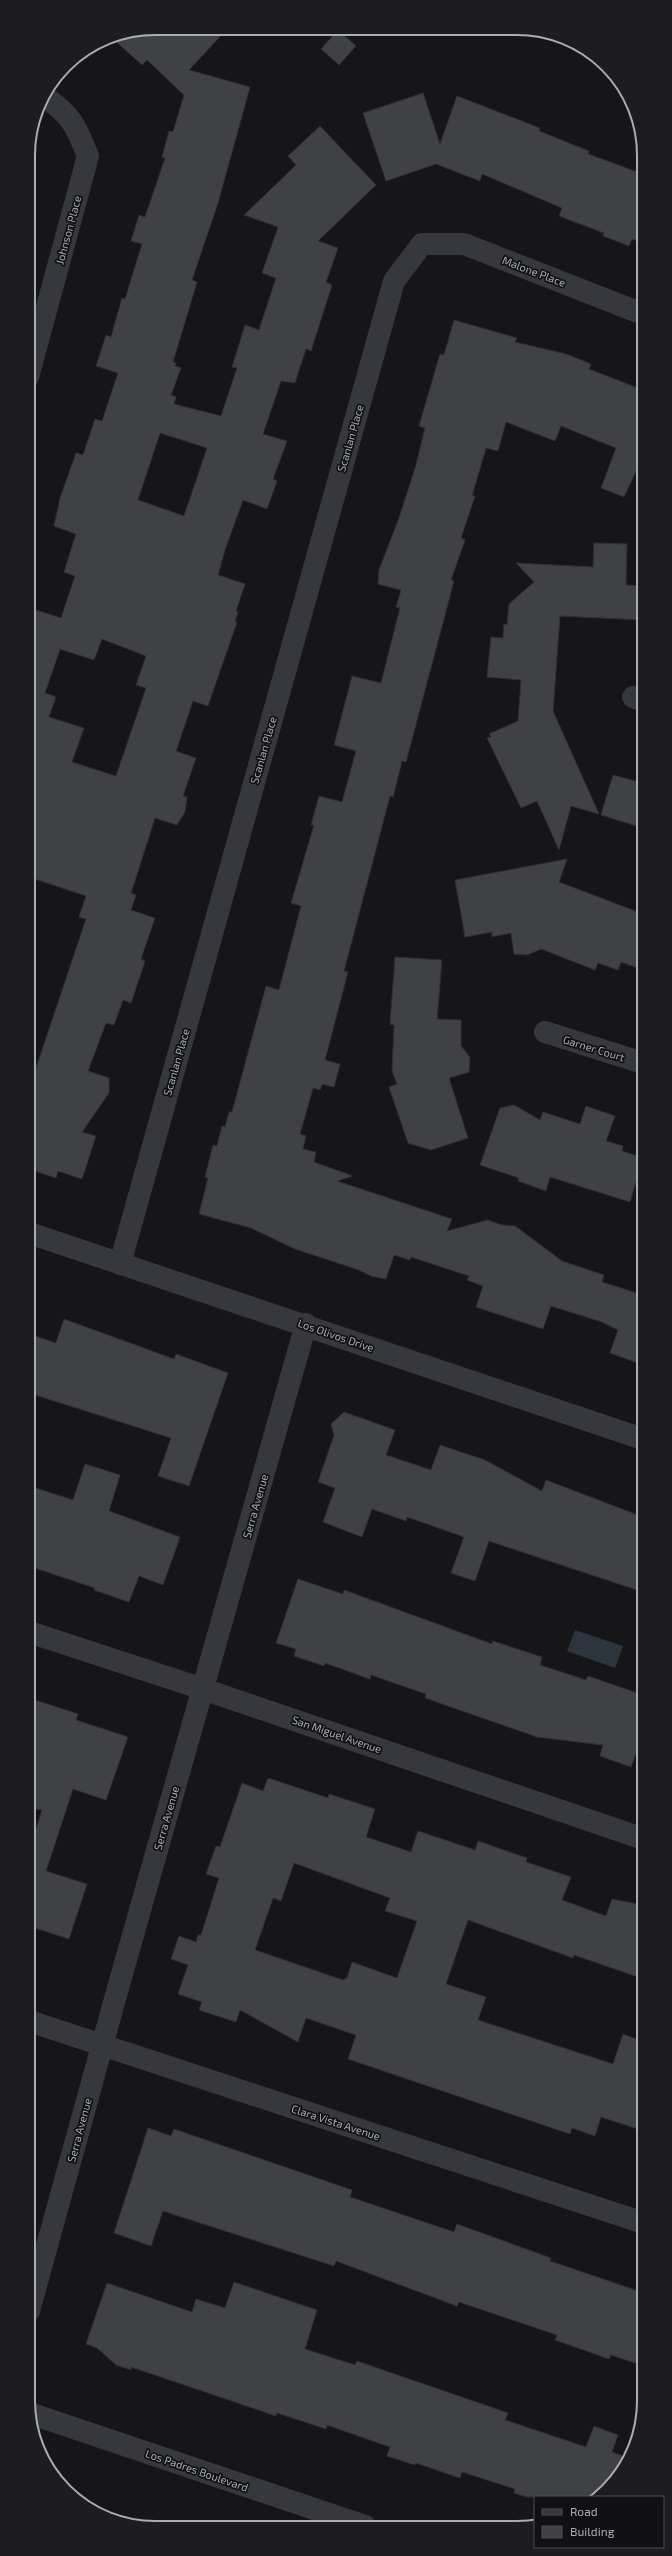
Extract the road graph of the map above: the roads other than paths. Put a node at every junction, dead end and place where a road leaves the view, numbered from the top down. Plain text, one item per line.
1 (49, 99) edge
2 (422, 244) joint
3 (637, 312) edge
4 (35, 351) edge
5 (545, 1032) dead end
6 (637, 1061) edge
7 (35, 1235) edge
8 (120, 1264) junction
9 (306, 1324) junction
10 (637, 1437) edge
11 (35, 1634) edge
12 (203, 1689) junction
13 (637, 1837) edge
14 (35, 2023) edge
15 (102, 2045) junction
16 (637, 2221) edge
17 (35, 2289) edge
18 (36, 2415) edge
19 (350, 2521) edge

1 - 4 street, Johnson Place
2 - 3 street, Malone Place
2 - 8 street, Scanlan Place
5 - 6 street, Garner Court
7 - 8 street, Los Olivos Drive
8 - 9 street, Los Olivos Drive
9 - 10 street, Los Olivos Drive
9 - 12 street, Serra Avenue
11 - 12 street, San Miguel Avenue
12 - 13 street, San Miguel Avenue
12 - 15 street, Serra Avenue
14 - 15 street, Clara Vista Avenue
15 - 16 street, Clara Vista Avenue
15 - 17 street, Serra Avenue
18 - 19 street, Los Padres Boulevard

